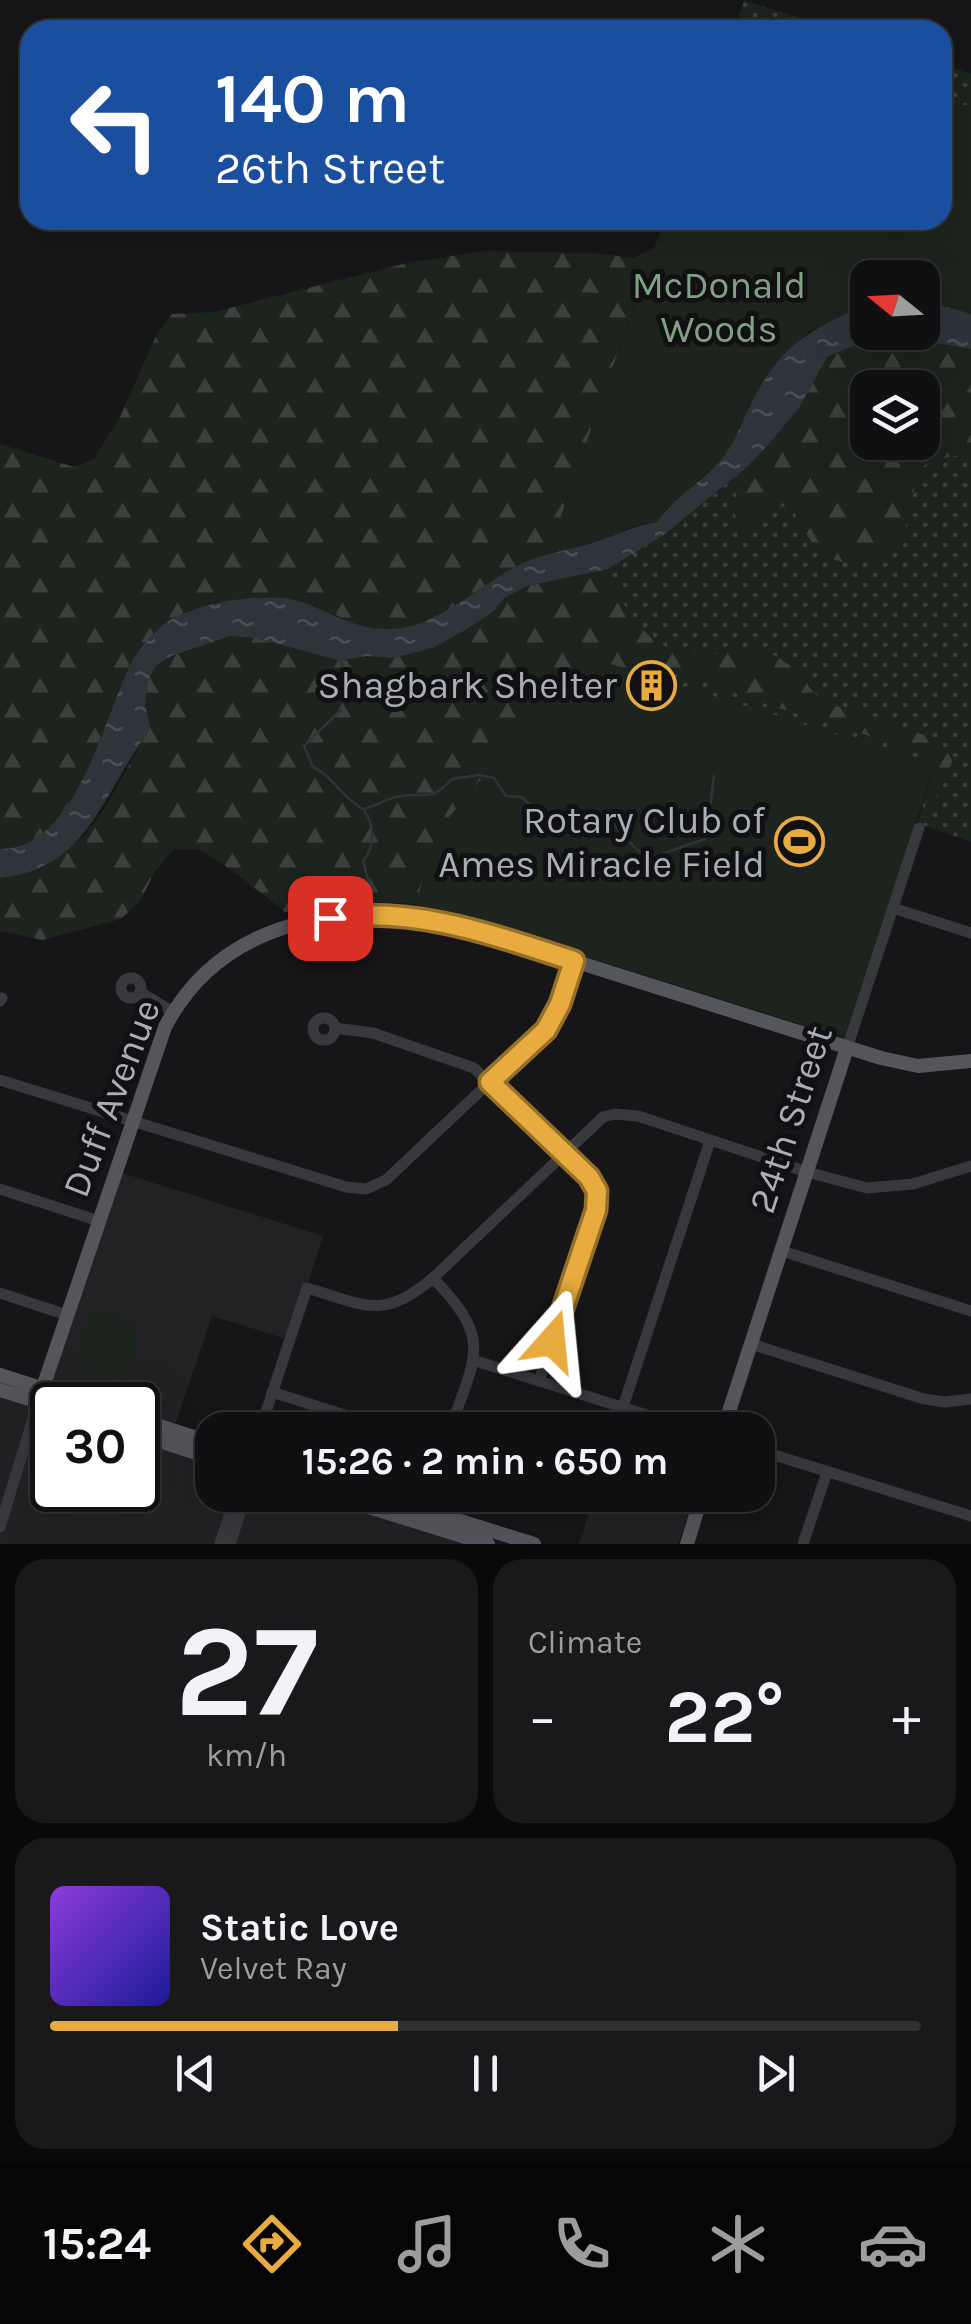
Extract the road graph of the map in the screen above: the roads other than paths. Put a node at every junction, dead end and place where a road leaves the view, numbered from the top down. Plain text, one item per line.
1 (919, 828) dead end
2 (893, 908) junction
3 (971, 933) edge
4 (574, 961) junction
5 (140, 992) dead end
6 (173, 1012) junction
7 (336, 1028) dead end
8 (847, 1048) junction
9 (971, 1061) edge
10 (0, 1080) edge
11 (490, 1082) junction
12 (133, 1122) junction
13 (710, 1140) junction
14 (564, 1153) junction
15 (971, 1166) edge
16 (807, 1172) junction
17 (0, 1189) edge
18 (99, 1221) junction
19 (782, 1251) junction
20 (433, 1278) junction
21 (0, 1294) edge
22 (971, 1312) edge
23 (67, 1315) junction
24 (752, 1344) junction
25 (473, 1360) junction
26 (0, 1375) edge
27 (539, 1381) junction
28 (49, 1382) edge
29 (0, 1390) edge
30 (30, 1391) edge
31 (272, 1392) junction
32 (30, 1396) edge
33 (971, 1399) edge
34 (622, 1407) junction
35 (266, 1412) edge
36 (335, 1412) edge
37 (456, 1412) edge
38 (638, 1412) edge
39 (730, 1412) edge
40 (160, 1426) edge
41 (195, 1437) edge
42 (30, 1440) edge
43 (160, 1441) edge
44 (195, 1452) edge
45 (775, 1456) edge
46 (826, 1472) junction
47 (230, 1512) edge
48 (240, 1512) edge
49 (385, 1512) edge
50 (431, 1512) edge
51 (697, 1512) edge
52 (971, 1516) edge
53 (0, 1527) edge
54 (220, 1544) edge
55 (230, 1544) edge
56 (488, 1544) edge
57 (534, 1544) edge
58 (687, 1544) edge
59 (803, 1544) edge

1 - 2 street, 24th Street
2 - 3 street
2 - 8 street, 24th Street
4 - 6 main road, Duff Avenue
4 - 8 main road, Duff Avenue
4 - 11 street
5 - 6 street
6 - 12 main road, Duff Avenue
7 - 11 street
8 - 9 main road, Duff Avenue
8 - 16 main road, 24th Street
10 - 12 street
11 - 12 street
11 - 14 street
12 - 18 main road, Duff Avenue
13 - 14 street
13 - 16 street
13 - 34 street
14 - 20 street
14 - 27 street
15 - 16 street
16 - 19 main road, 24th Street
17 - 18 street
18 - 23 main road, Duff Avenue
19 - 22 street
19 - 24 main road, 24th Street
20 - 25 street
20 - 31 street
21 - 23 street
23 - 28 main road, Duff Avenue
24 - 33 street
24 - 39 main road, 24th Street
25 - 27 street
25 - 37 street
26 - 30 main road
27 - 34 street
29 - 32 main road
31 - 35 street
31 - 36 street
34 - 38 street
40 - 41 main road
42 - 53 street
43 - 44 main road
45 - 46 street
46 - 52 street
46 - 59 street
47 - 54 street
48 - 55 street
49 - 56 main road
50 - 57 main road
51 - 58 main road

